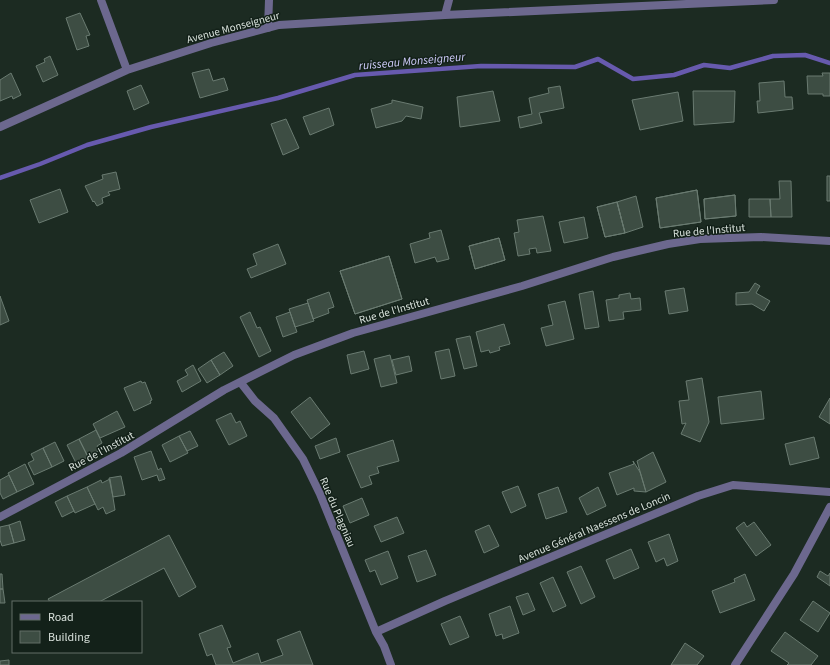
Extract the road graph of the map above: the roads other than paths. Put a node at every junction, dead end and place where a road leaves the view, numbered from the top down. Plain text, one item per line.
1 (101, 0) edge
2 (269, 0) edge
3 (449, 0) edge
4 (774, 0) edge
5 (445, 15) junction
6 (268, 28) junction
7 (127, 70) junction
8 (0, 127) edge
9 (830, 241) edge
10 (240, 383) junction
11 (830, 492) edge
12 (830, 507) edge
13 (0, 517) edge
14 (376, 632) junction
15 (391, 665) edge
16 (735, 665) edge

1 - 7 street
2 - 6 street
3 - 5 street
4 - 5 street, Avenue Monseigneur
5 - 6 street, Avenue Monseigneur
6 - 7 street, Avenue Monseigneur
7 - 8 street, Avenue Monseigneur
9 - 10 street, Rue de l'Institut
10 - 13 street, Rue de l'Institut
10 - 14 street, Rue du Plagniau
11 - 14 street, Avenue Général Naessens de Loncin
12 - 16 street
14 - 15 street, Rue du Plagniau

